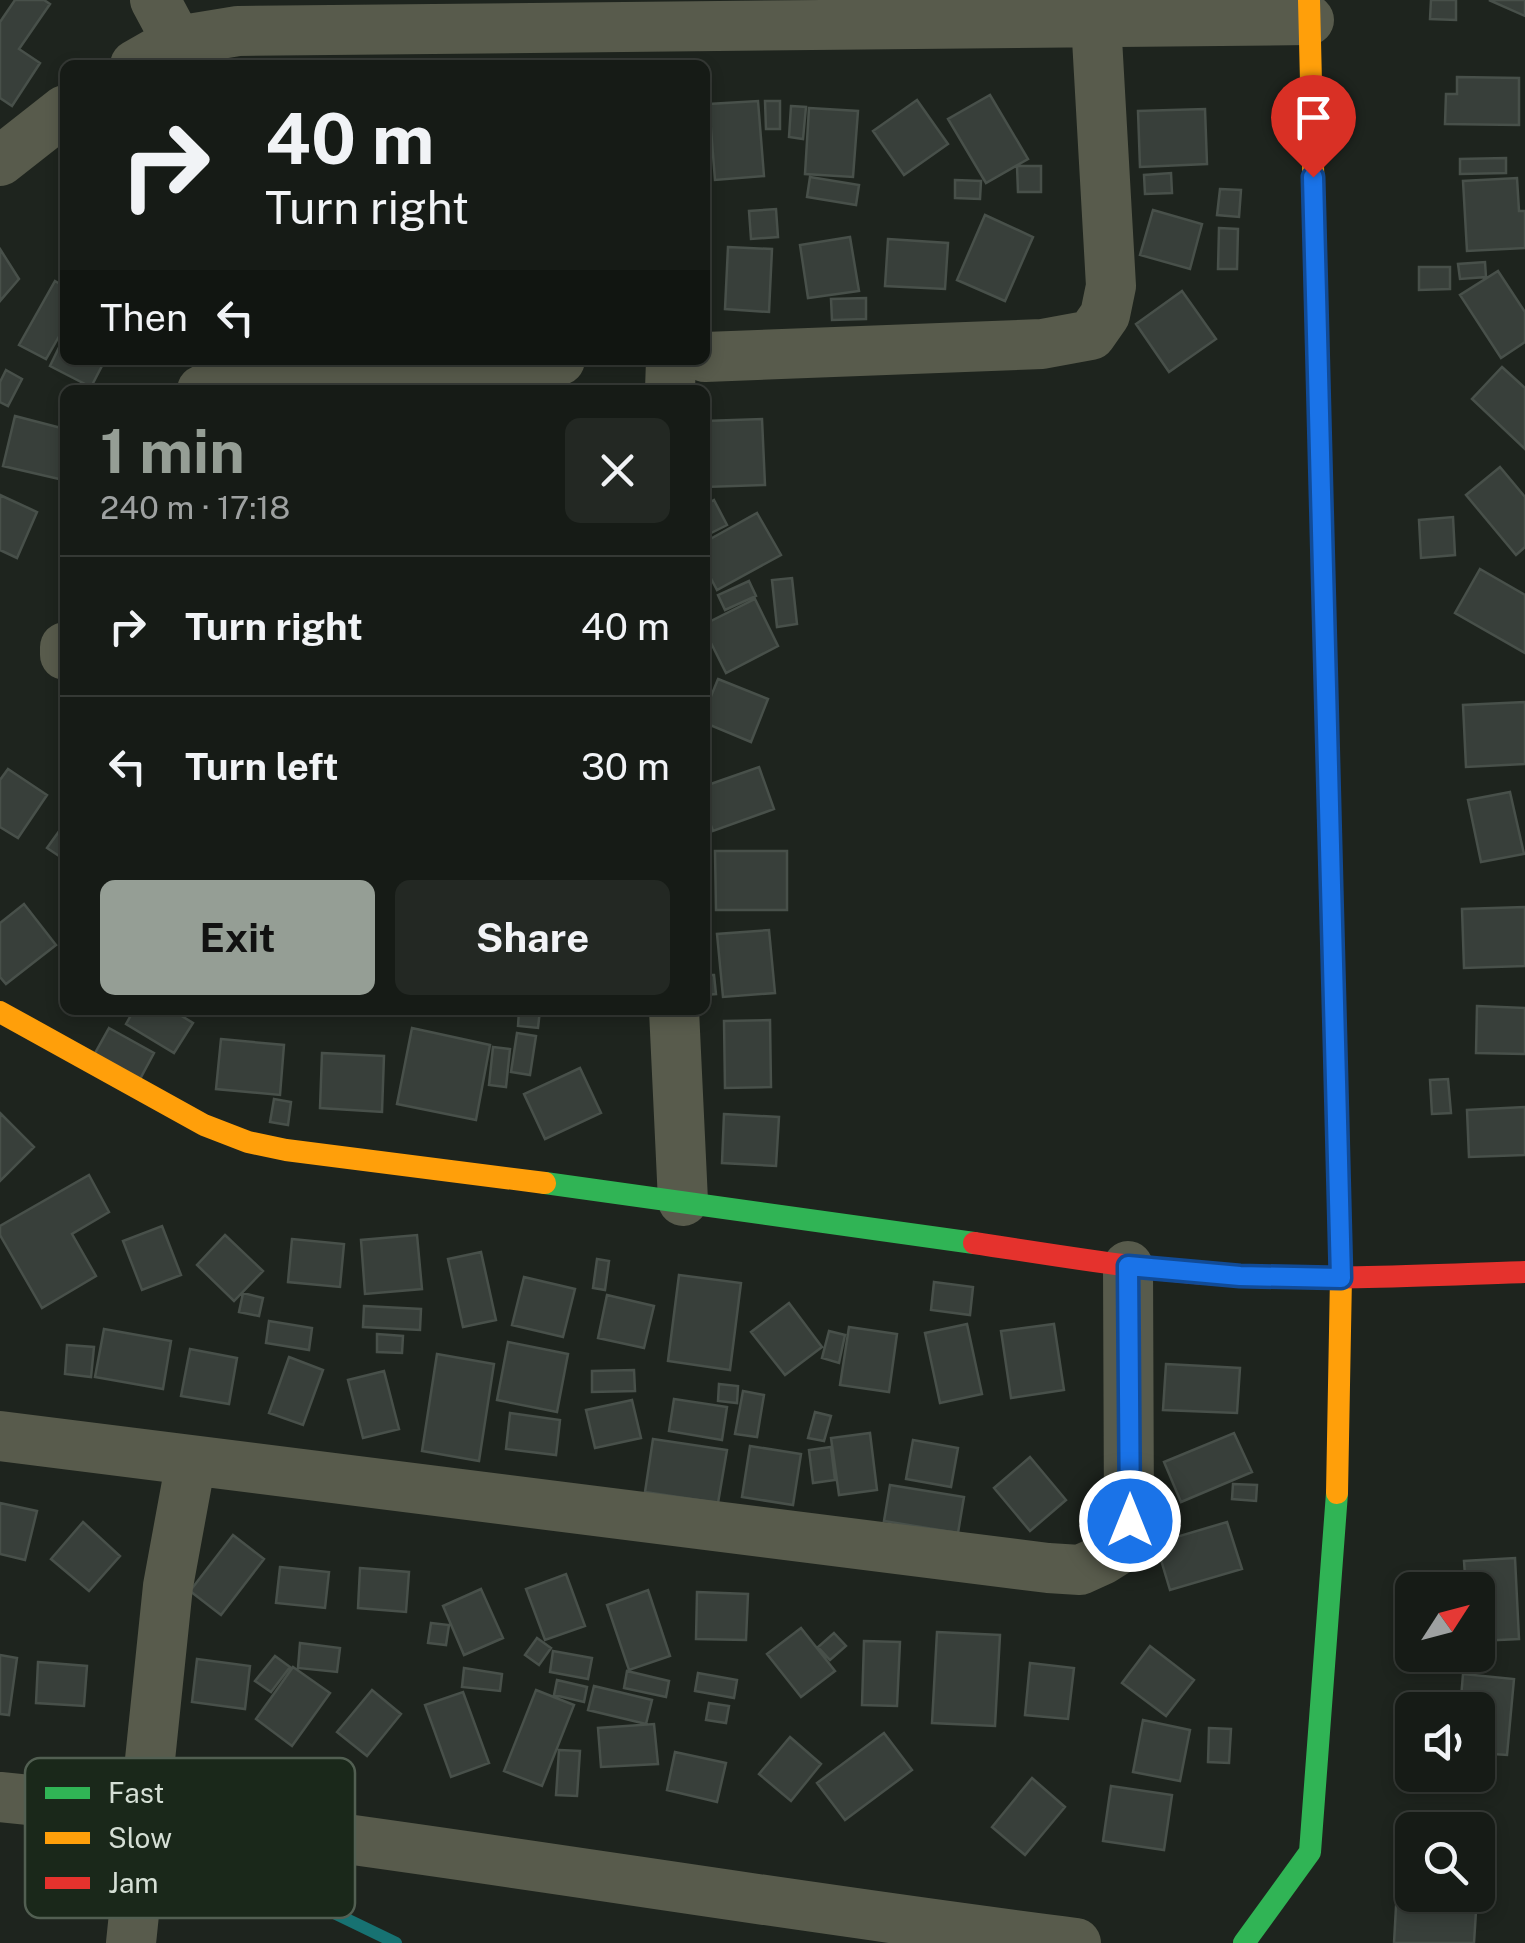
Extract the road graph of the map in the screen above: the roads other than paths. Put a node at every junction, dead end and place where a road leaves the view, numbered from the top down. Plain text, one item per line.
1 (1309, 10) edge
2 (1096, 21) junction
3 (155, 36) edge
4 (60, 114) edge
5 (0, 161) edge
6 (710, 357) edge
7 (276, 365) edge
8 (214, 385) edge
9 (0, 1012) edge
10 (674, 1015) edge
11 (682, 1201) junction
12 (1128, 1266) junction
13 (1525, 1272) edge
14 (1341, 1278) junction
15 (0, 1436) edge
16 (191, 1461) junction
17 (150, 1758) edge
18 (0, 1797) edge
19 (25, 1799) edge
20 (355, 1841) edge
21 (134, 1918) edge
22 (131, 1943) edge
23 (1076, 1943) edge
24 (1244, 1943) edge

1 - 2 street
1 - 14 street
2 - 3 street
2 - 6 street
4 - 5 street
7 - 8 street
9 - 11 street
10 - 11 street
11 - 12 street
12 - 14 street
12 - 16 street
13 - 14 street
14 - 24 street
15 - 16 street
16 - 17 street
18 - 19 street
20 - 23 street
21 - 22 street

